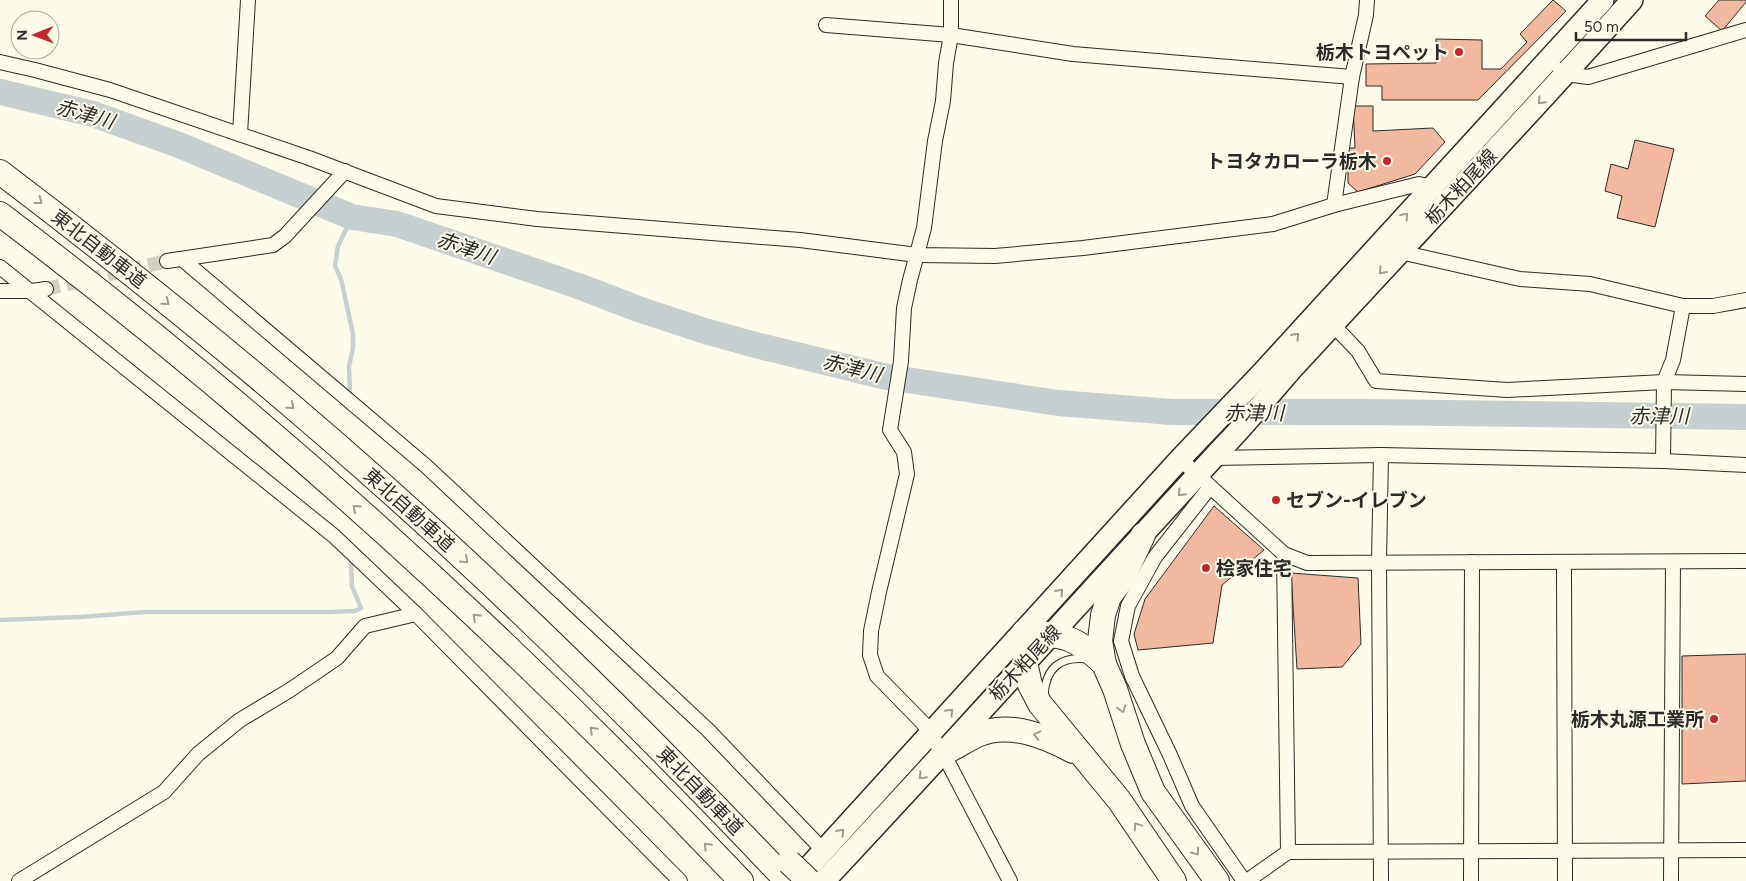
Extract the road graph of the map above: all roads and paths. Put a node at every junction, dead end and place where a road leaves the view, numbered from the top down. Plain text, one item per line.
1 (248, 0) edge
2 (951, 0) edge
3 (1367, 0) edge
4 (1603, 0) edge
5 (1632, 0) edge
6 (826, 25) dead end
7 (1746, 30) edge
8 (951, 35) junction
9 (1548, 60) junction
10 (0, 62) edge
11 (1566, 74) junction
12 (1352, 77) junction
13 (240, 134) junction
14 (345, 171) junction
15 (0, 172) edge
16 (1440, 194) junction
17 (1334, 206) junction
18 (0, 214) edge
19 (1400, 252) junction
20 (916, 255) junction
21 (182, 258) junction
22 (167, 261) tunnel mouth
23 (0, 267) edge
24 (46, 289) tunnel mouth
25 (0, 291) edge
26 (32, 291) junction
27 (1746, 300) edge
28 (1683, 306) junction
29 (1333, 325) junction
30 (1664, 382) junction
31 (1746, 384) edge
32 (1219, 451) junction
33 (1381, 455) junction
34 (1662, 456) junction
35 (1180, 459) junction
36 (1746, 465) edge
37 (1204, 481) junction
38 (1142, 535) junction
39 (1284, 554) junction
40 (1746, 561) edge
41 (1379, 562) junction
42 (1472, 562) junction
43 (1564, 562) junction
44 (1673, 562) junction
45 (416, 614) junction
46 (1024, 632) junction
47 (1052, 634) junction
48 (1025, 662) junction
49 (1104, 664) junction
50 (1050, 717) junction
51 (930, 734) junction
52 (943, 754) junction
53 (1082, 755) junction
54 (1672, 850) junction
55 (1746, 850) edge
56 (824, 851) junction
57 (1565, 851) junction
58 (1288, 852) junction
59 (1381, 852) junction
60 (1470, 852) junction
61 (787, 874) edge
62 (19, 881) edge
63 (680, 881) edge
64 (741, 881) edge
65 (809, 881) edge
66 (824, 881) edge
67 (1010, 881) edge
68 (1174, 881) edge
69 (1217, 881) edge
70 (1246, 881) edge
71 (1381, 881) edge
72 (1471, 881) edge
73 (1565, 881) edge
74 (1671, 881) edge

1 - 13 street
2 - 8 street
3 - 12 street
4 - 9 main road, 栃木粕尾線
5 - 11 main road, 栃木粕尾線
6 - 8 street
7 - 11 street
8 - 12 street
8 - 20 street
9 - 11 street
9 - 16 main road, 栃木粕尾線
10 - 13 street
11 -> 16 main road, 栃木粕尾線
12 - 17 street
13 - 14 street
14 - 20 street
14 - 21 street
15 -> 61 highway, 東北自動車道
16 - 17 street
16 - 19 main road, 栃木粕尾線
35 -> 16 main road, 栃木粕尾線
17 - 20 street
64 -> 18 highway, 東北自動車道
19 - 28 street
19 -> 29 main road, 栃木粕尾線
20 - 51 street
21 - 22 street
21 - 56 street
23 - 26 street
24 - 26 street
25 - 26 street
26 - 45 street
27 - 28 street
28 - 30 street
29 - 30 street
29 - 32 main road, 栃木粕尾線
30 - 31 street
30 - 34 street
32 - 33 street
32 - 37 main road, 栃木粕尾線
33 - 34 street
33 - 41 street
34 - 36 street
35 - 37 street
46 -> 35 main road, 栃木粕尾線
37 -> 38 main road, 栃木粕尾線
37 - 39 street
37 - 70 street
38 - 47 main road, 栃木粕尾線
38 - 49 highway
39 - 41 street
39 - 58 street
40 - 44 street
41 - 42 street
41 - 59 street
42 - 43 street
42 - 60 street
43 - 44 street
43 - 57 street
44 - 54 street
45 - 62 street
45 - 63 street
46 - 47 highway
46 - 48 highway
51 -> 46 main road, 栃木粕尾線
47 - 48 main road, 栃木粕尾線
47 - 49 highway
48 - 50 highway
48 - 52 main road, 栃木粕尾線
49 - 50 lane
49 -> 69 highway
50 - 53 highway
51 - 52 street
56 -> 51 main road, 栃木粕尾線
53 -> 52 highway
52 -> 66 main road, 栃木粕尾線
52 - 67 street
68 -> 53 highway
54 - 55 street
54 - 57 street
54 - 74 street
56 - 61 main road, 栃木粕尾線
57 - 60 street
57 - 73 street
58 - 59 street
58 - 70 street
59 - 60 street
59 - 71 street
60 - 72 street
61 - 65 highway, 東北自動車道, bridge

